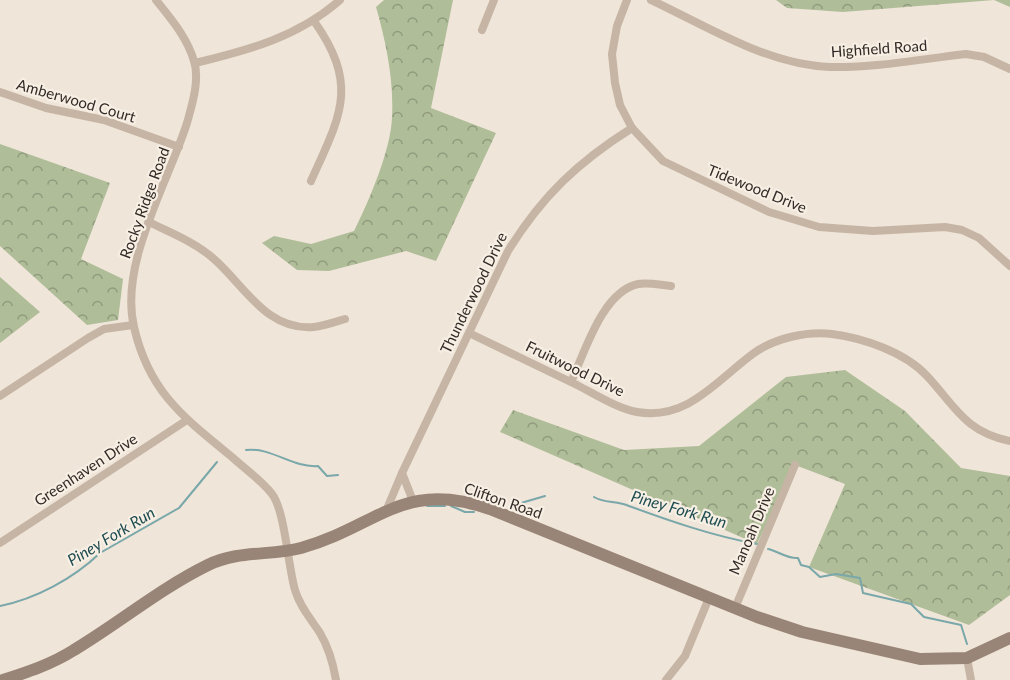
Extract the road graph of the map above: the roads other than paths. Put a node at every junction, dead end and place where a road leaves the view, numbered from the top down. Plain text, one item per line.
1 (156, 0) edge
2 (340, 0) edge
3 (494, 0) edge
4 (627, 0) edge
5 (651, 0) edge
6 (314, 21) junction
7 (482, 30) dead end
8 (195, 63) junction
9 (1010, 69) edge
10 (0, 92) edge
11 (632, 128) junction
12 (179, 147) junction
13 (310, 181) dead end
14 (149, 222) junction
15 (1010, 266) edge
16 (670, 286) dead end
17 (345, 319) dead end
18 (133, 325) junction
19 (469, 333) junction
20 (571, 382) junction
21 (0, 396) edge
22 (187, 420) junction
23 (1010, 441) edge
24 (795, 465) dead end
25 (402, 474) junction
26 (413, 501) junction
27 (386, 511) junction
28 (0, 543) edge
29 (285, 551) junction
30 (709, 598) junction
31 (735, 608) junction
32 (1010, 638) edge
33 (967, 658) junction
34 (3, 680) edge
35 (336, 680) edge
36 (666, 680) edge
37 (971, 680) edge

1 - 8 street, Rocky Ridge Road
2 - 6 street
3 - 7 street
4 - 11 street, Tidewood Drive
5 - 9 street, Highfield Road
6 - 8 street
6 - 13 street
8 - 12 street, Rocky Ridge Road
10 - 12 street, Amberwood Court
11 - 15 street, Tidewood Drive
11 - 19 street, Thunderwood Drive
12 - 14 street, Rocky Ridge Road
14 - 17 street
14 - 18 street, Rocky Ridge Road
16 - 20 street
18 - 21 street
18 - 22 street, Rocky Ridge Road
19 - 20 street, Fruitwood Drive
19 - 25 street, Thunderwood Drive
20 - 23 street, Fruitwood Drive
22 - 28 street, Greenhaven Drive
22 - 29 street, Rocky Ridge Road
24 - 31 street, Manoah Drive
25 - 26 street
25 - 27 street, Thunderwood Drive
26 - 27 main road, Clifton Road
26 - 30 main road, Clifton Road
27 - 29 main road, Clifton Road
29 - 34 main road, Clifton Road
29 - 35 street, Rocky Ridge Road
30 - 31 main road, Clifton Road
30 - 36 street
31 - 33 main road, Clifton Road
32 - 33 main road, Clifton Road
33 - 37 street

